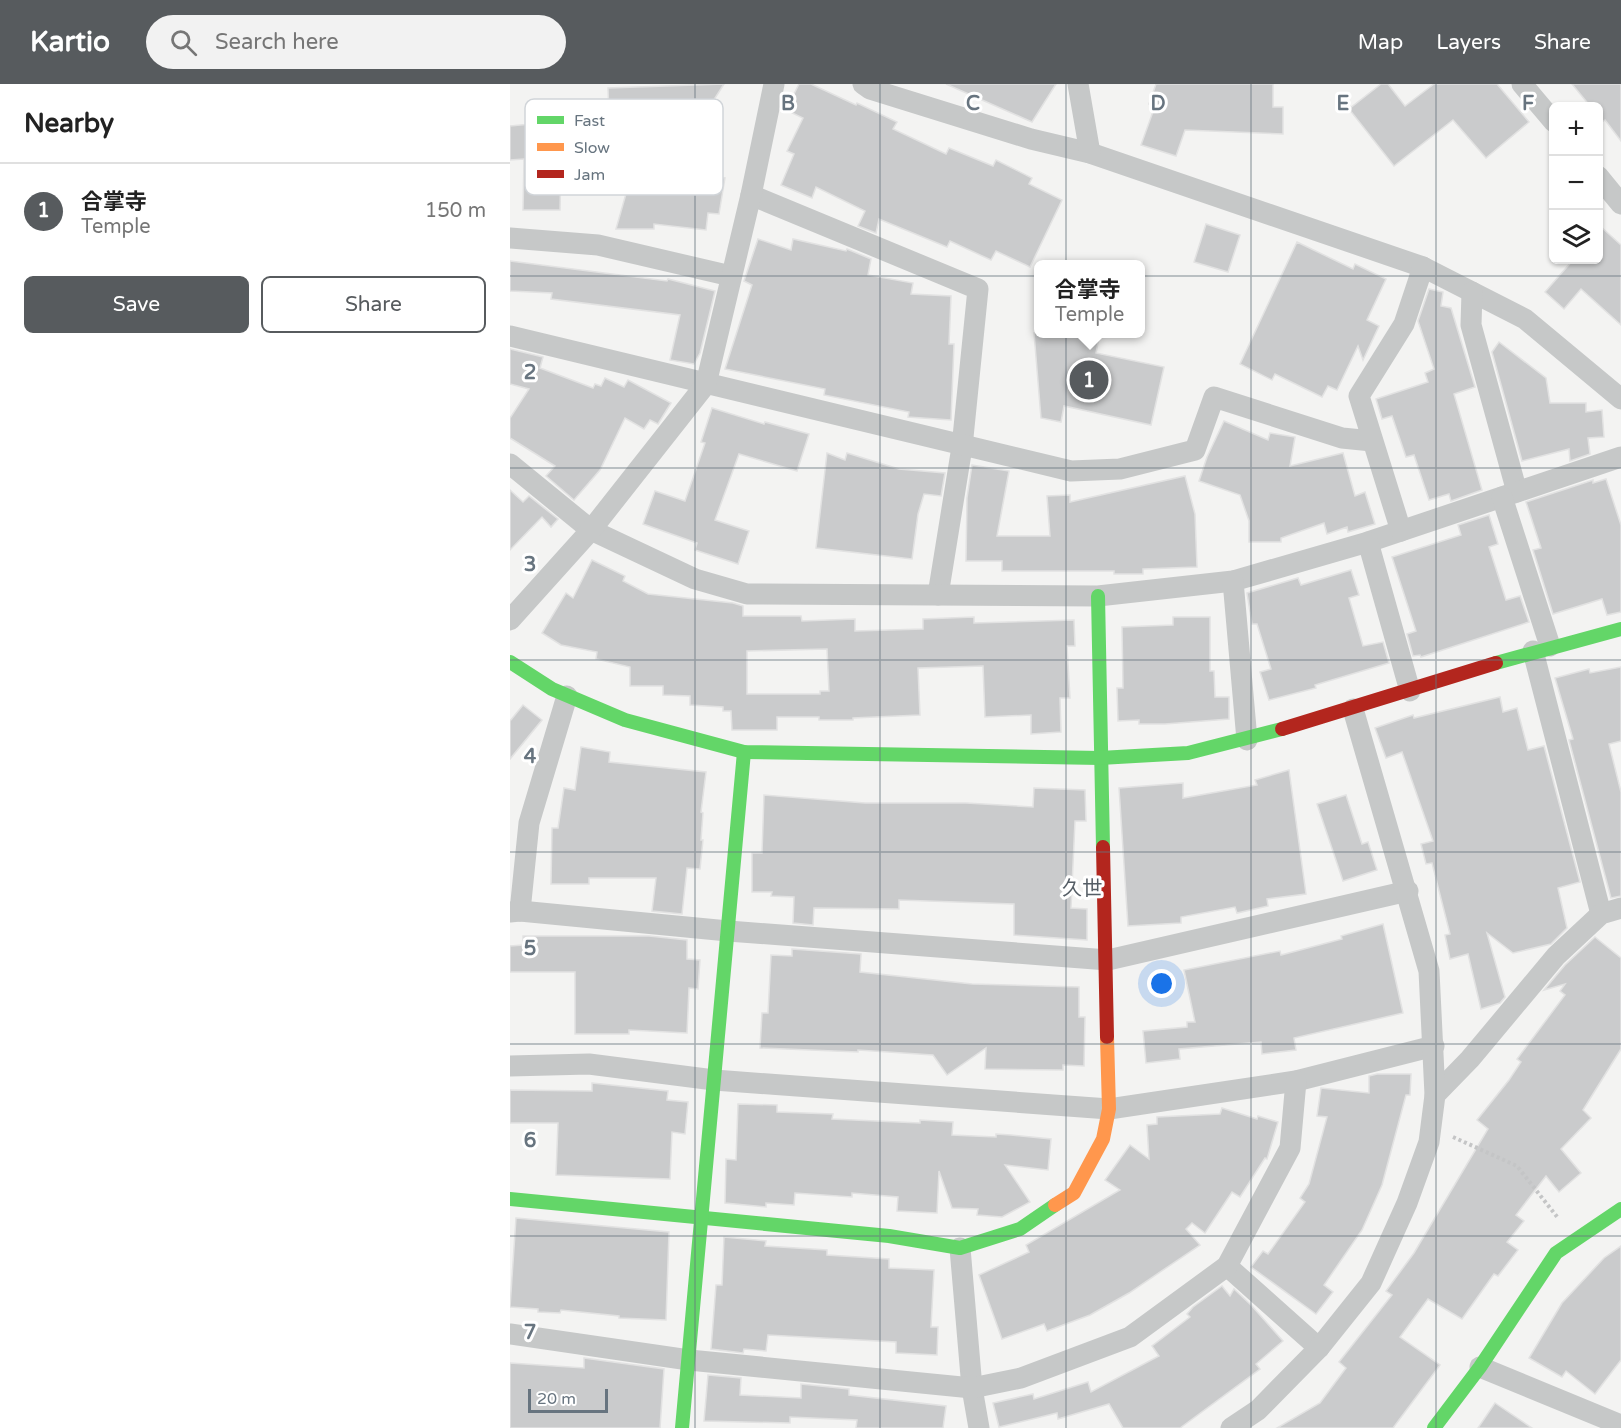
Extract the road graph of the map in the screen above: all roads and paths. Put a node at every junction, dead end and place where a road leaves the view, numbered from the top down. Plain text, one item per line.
1 (774, 84) edge
2 (863, 84) edge
3 (1078, 84) edge
4 (1522, 84) edge
5 (1549, 116) edge
6 (1090, 153) junction
7 (1603, 181) edge
8 (751, 195) junction
9 (1621, 204) edge
10 (510, 238) edge
11 (1423, 267) junction
12 (731, 276) junction
13 (1472, 292) junction
14 (510, 336) edge
15 (706, 384) junction
16 (1621, 399) edge
17 (1372, 441) junction
18 (962, 447) junction
19 (1620, 460) edge
20 (510, 464) edge
21 (1509, 495) junction
22 (591, 530) junction
23 (1401, 531) junction
24 (1368, 542) junction
25 (1233, 581) junction
26 (938, 595) junction
27 (1098, 596) junction
28 (510, 620) edge
29 (1621, 630) edge
30 (1542, 649) junction
31 (510, 662) edge
32 (1410, 691) junction
33 (567, 696) junction
34 (1353, 709) junction
35 (1247, 740) junction
36 (744, 753) junction
37 (1100, 758) junction
38 (1408, 891) junction
39 (1621, 908) edge
40 (515, 912) edge
41 (1601, 914) junction
42 (728, 931) junction
43 (1108, 960) junction
44 (1434, 1046) junction
45 (510, 1066) edge
46 (714, 1080) junction
47 (1296, 1081) junction
48 (1435, 1095) junction
49 (1109, 1109) junction
50 (1430, 1126) junction
51 (510, 1199) edge
52 (1621, 1209) edge
53 (702, 1217) junction
54 (1558, 1219) dead end
55 (960, 1248) junction
56 (1227, 1266) junction
57 (510, 1334) edge
58 (1319, 1348) junction
59 (689, 1360) junction
60 (1480, 1367) junction
61 (972, 1388) junction
62 (1617, 1423) edge
63 (682, 1428) edge
64 (979, 1428) edge
65 (1231, 1428) edge
66 (1434, 1428) edge

1 - 8 street
2 - 6 street
3 - 6 street
4 - 5 street
6 - 11 street
7 - 9 street
8 - 12 street
8 - 18 street
10 - 12 street
11 - 13 street
11 - 17 street
12 - 15 street
13 - 16 street
13 - 21 street
14 - 15 street
15 - 18 street
15 - 22 street
17 - 18 street
17 - 23 street
18 - 26 street
19 - 21 street
20 - 22 street
21 - 23 street
21 - 30 street
22 - 26 street
22 - 28 street
23 - 24 street
24 - 25 street
24 - 32 street
25 - 27 street
25 - 35 street
26 - 27 street
27 - 37 street
29 - 30 street
30 - 32 street
30 - 41 street
31 - 33 street
32 - 34 street
33 - 36 street
33 - 40 street
34 - 35 street
34 - 38 street
35 - 37 street
36 - 37 street
36 - 42 street
37 - 43 street
38 - 43 street
38 - 44 street
39 - 41 street
40 - 42 street
41 - 48 street
42 - 43 street
42 - 46 street
43 - 49 street
44 - 47 street
44 - 48 street
45 - 46 street
46 - 49 street
46 - 53 street
47 - 49 street
47 - 56 street
48 - 50 street
49 - 55 street
50 - 54 path
50 - 58 street
51 - 53 street
52 - 60 street
53 - 55 street
53 - 59 street
55 - 61 street
56 - 58 street
56 - 61 street
57 - 59 street
58 - 65 street
59 - 61 street
59 - 63 street
60 - 62 street
60 - 66 street
61 - 64 street

